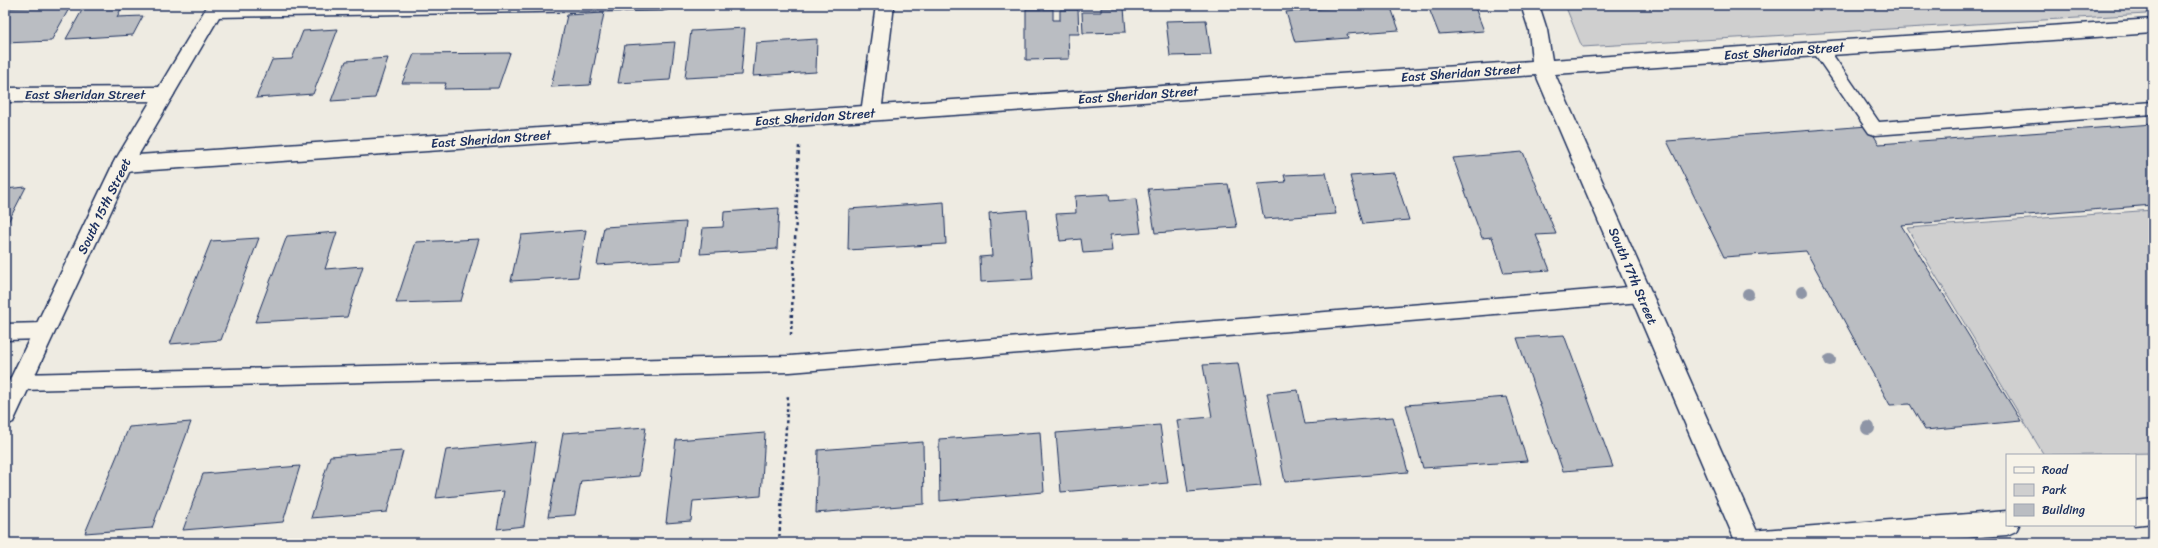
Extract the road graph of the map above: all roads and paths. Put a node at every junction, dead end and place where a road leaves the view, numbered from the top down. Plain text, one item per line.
1 (662, 5) edge
2 (885, 5) edge
3 (1530, 5) edge
4 (214, 8) edge
5 (2153, 26) edge
6 (1820, 49) junction
7 (1543, 68) junction
8 (164, 94) junction
9 (5, 95) edge
10 (2153, 108) edge
11 (871, 113) junction
12 (801, 118) junction
13 (123, 164) junction
14 (1641, 294) junction
15 (44, 331) junction
16 (5, 332) edge
17 (790, 364) junction
18 (20, 382) junction
19 (5, 415) edge
20 (2153, 511) edge
21 (2136, 513) edge
22 (2006, 523) edge
23 (779, 543) edge
24 (1749, 543) edge

1 - 4 lane
2 - 11 street
3 - 7 street, South 17th Street
4 - 8 street, South 15th Street
5 - 6 street, East Sheridan Street
6 - 7 street, East Sheridan Street
6 - 10 lane
7 - 11 street, East Sheridan Street
7 - 14 street, South 17th Street
8 - 9 street, East Sheridan Street
8 - 13 street, South 15th Street
11 - 12 street, East Sheridan Street
12 - 13 street, East Sheridan Street
12 - 17 path
13 - 15 street, South 15th Street
14 - 17 lane
14 - 24 street, South 17th Street
15 - 16 lane
15 - 18 street, South 15th Street
17 - 18 lane
17 - 23 path
18 - 19 street, South 15th Street
20 - 21 street
22 - 24 street

